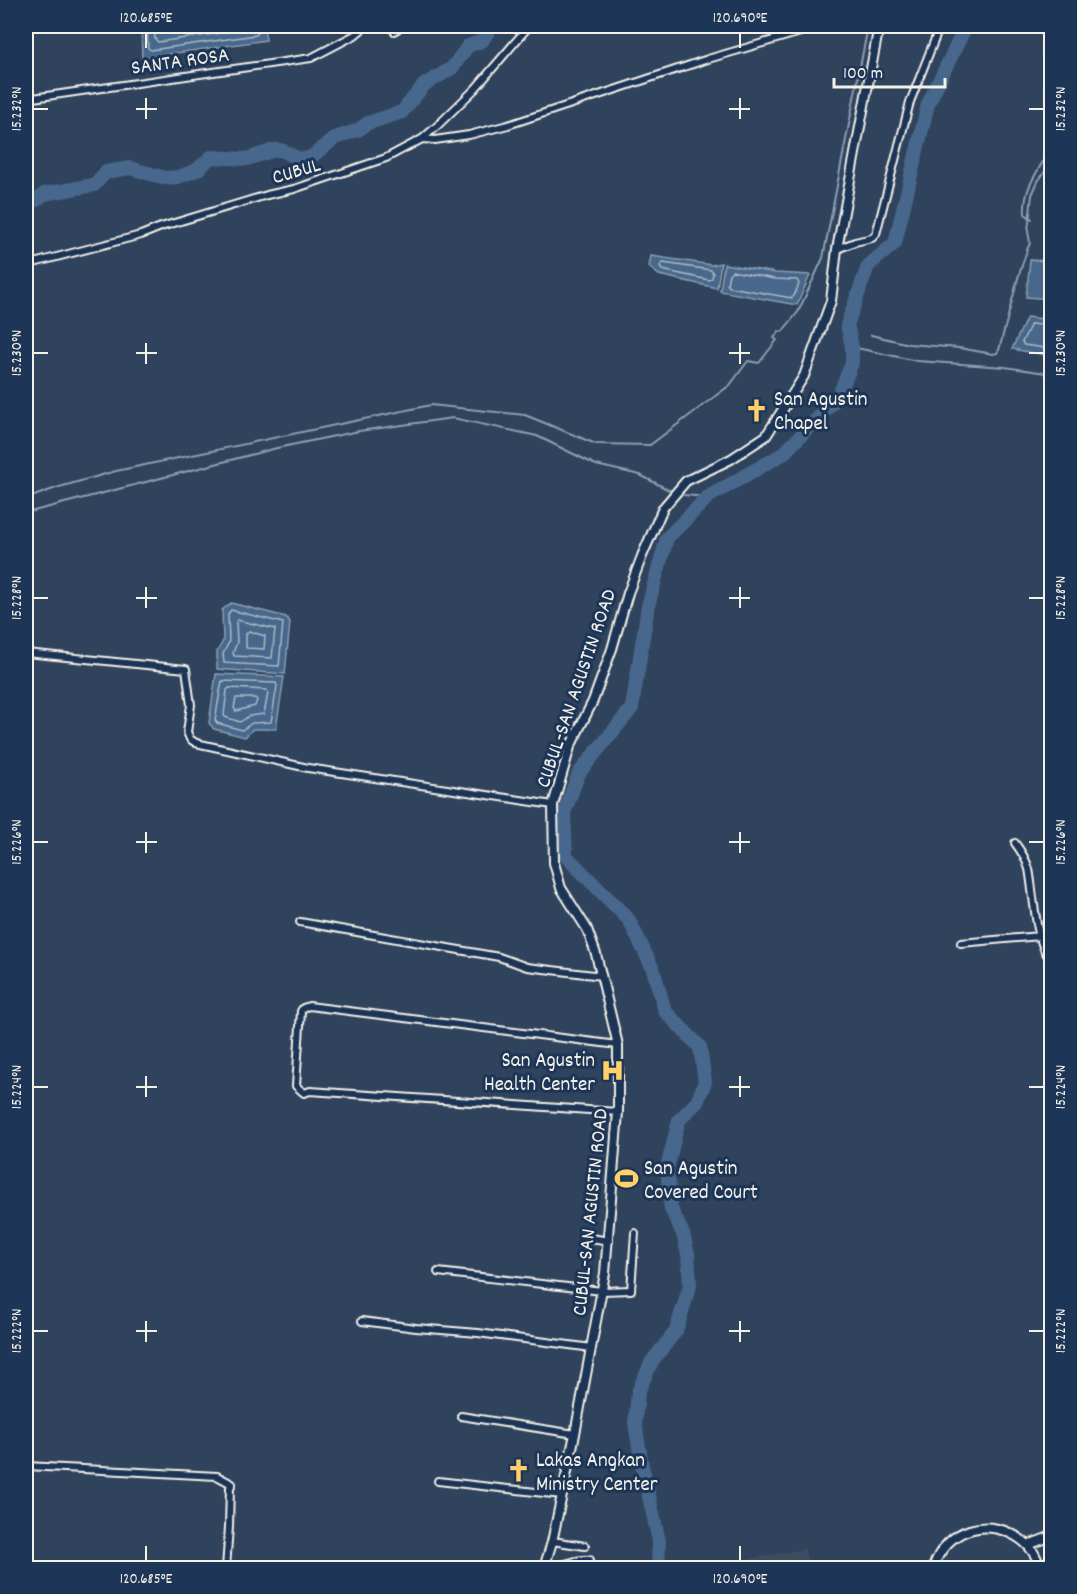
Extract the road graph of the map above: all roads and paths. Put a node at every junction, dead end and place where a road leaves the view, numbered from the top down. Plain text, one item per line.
1 (366, 26) edge
2 (402, 26) edge
3 (529, 26) edge
4 (821, 26) edge
5 (879, 26) edge
6 (940, 26) edge
7 (394, 31) dead end
8 (26, 99) edge
9 (422, 139) junction
10 (837, 249) junction
11 (26, 265) edge
12 (26, 653) edge
13 (553, 805) junction
14 (1016, 843) dead end
15 (300, 922) dead end
16 (1040, 936) junction
17 (961, 943) dead end
18 (1052, 960) edge
19 (602, 976) junction
20 (618, 1045) junction
21 (618, 1112) junction
22 (635, 1233) dead end
23 (585, 1237) dead end
24 (609, 1241) junction
25 (438, 1272) dead end
26 (602, 1291) junction
27 (362, 1321) dead end
28 (592, 1348) junction
29 (461, 1416) dead end
30 (575, 1434) junction
31 (26, 1466) edge
32 (438, 1481) dead end
33 (562, 1495) junction
34 (1052, 1536) edge
35 (552, 1541) junction
36 (1028, 1545) junction
37 (585, 1546) dead end
38 (590, 1560) dead end
39 (544, 1566) edge
40 (226, 1569) edge
41 (933, 1569) edge
42 (1040, 1569) edge

1 - 8 street, SANTA ROSA
2 - 7 street
3 - 9 street, CUBUL
4 - 9 street
5 - 10 street, CUBUL-SAN AGUSTIN ROAD
6 - 10 street
9 - 11 street, CUBUL
10 - 13 street, CUBUL-SAN AGUSTIN ROAD
12 - 13 street
13 - 19 street, CUBUL-SAN AGUSTIN ROAD
14 - 16 street
15 - 19 street
16 - 17 street
16 - 18 street
19 - 20 street, CUBUL-SAN AGUSTIN ROAD
20 - 21 street, CUBUL-SAN AGUSTIN ROAD
20 - 21 street
21 - 24 street, CUBUL-SAN AGUSTIN ROAD
22 - 26 street
23 - 24 street
24 - 26 street, CUBUL-SAN AGUSTIN ROAD
25 - 26 street
26 - 28 street, CUBUL-SAN AGUSTIN ROAD
27 - 28 street
28 - 30 street, CUBUL-SAN AGUSTIN ROAD
29 - 30 street
30 - 33 street, CUBUL-SAN AGUSTIN ROAD
31 - 40 street
32 - 33 street
33 - 35 street, CUBUL-SAN AGUSTIN ROAD
34 - 36 street
35 - 37 street
35 - 39 street, CUBUL-SAN AGUSTIN ROAD
36 - 41 street
36 - 42 street
38 - 39 street

